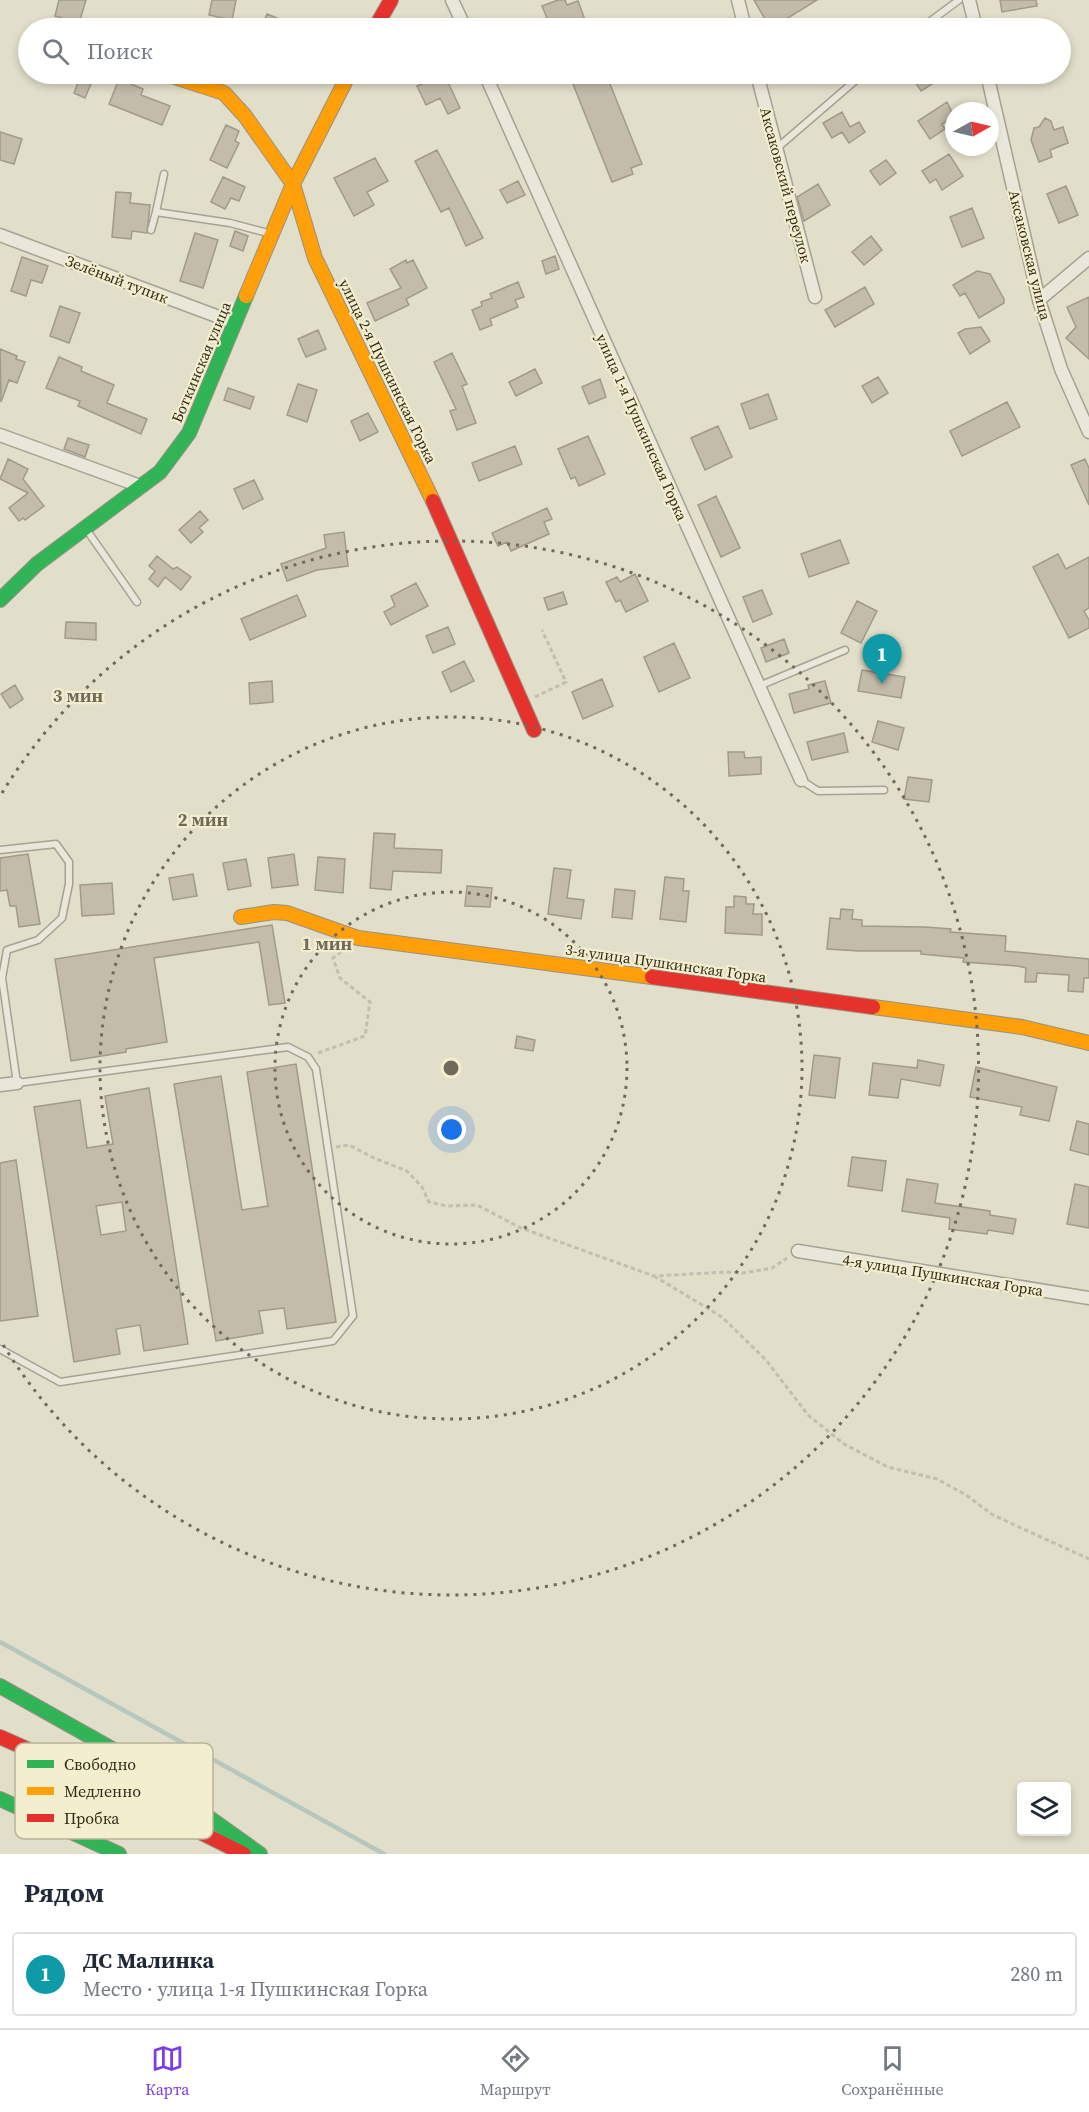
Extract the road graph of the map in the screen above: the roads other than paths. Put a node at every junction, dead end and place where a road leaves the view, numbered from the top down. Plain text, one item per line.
1 (391, 0) edge
2 (452, 0) edge
3 (738, 0) edge
4 (959, 0) edge
5 (969, 0) edge
6 (381, 18) edge
7 (460, 18) edge
8 (743, 18) edge
9 (935, 18) edge
10 (974, 18) edge
11 (196, 84) edge
12 (345, 84) edge
13 (488, 84) edge
14 (760, 84) edge
15 (851, 84) edge
16 (989, 84) edge
17 (776, 149) junction
18 (164, 174) dead end
19 (293, 184) junction
20 (156, 212) junction
21 (151, 230) dead end
22 (273, 234) junction
23 (0, 236) edge
24 (1089, 258) edge
25 (815, 297) dead end
26 (1039, 300) junction
27 (235, 323) junction
28 (1089, 432) edge
29 (0, 435) edge
30 (141, 486) junction
31 (86, 529) junction
32 (0, 600) edge
33 (137, 602) dead end
34 (845, 651) dead end
35 (759, 686) junction
36 (534, 730) dead end
37 (801, 780) joint
38 (884, 790) dead end
39 (0, 850) edge
40 (241, 917) dead end
41 (1089, 1043) edge
42 (17, 1083) junction
43 (0, 1085) edge
44 (798, 1251) road end
45 (1089, 1298) edge
46 (0, 1349) edge
47 (0, 1686) edge
48 (0, 1737) edge
49 (103, 1743) edge
50 (15, 1744) edge
51 (0, 1799) edge
52 (15, 1806) edge
53 (213, 1820) edge
54 (87, 1839) edge
55 (213, 1839) edge
56 (119, 1854) edge
57 (244, 1854) edge
58 (260, 1854) edge

1 - 6 main road
2 - 7 street
3 - 8 street
4 - 9 lane
5 - 10 street
11 - 19 main road, улица 2-я Пушкинская Горка
12 - 19 main road, Боткинская улица
13 - 35 street, улица 1-я Пушкинская Горка
14 - 17 street, Аксаковский переулок
15 - 17 lane
16 - 26 street, Аксаковская улица
17 - 25 street, Аксаковский переулок
18 - 20 lane
19 - 22 main road, Боткинская улица
19 - 36 main road, улица 2-я Пушкинская Горка
20 - 21 lane
20 - 22 lane
22 - 27 main road, Боткинская улица
23 - 27 street, Зелёный тупик
24 - 26 street
26 - 28 street, Аксаковская улица
27 - 30 main road, Боткинская улица
29 - 30 street
30 - 31 main road, Боткинская улица
31 - 32 main road, Боткинская улица
31 - 33 lane
34 - 35 lane
35 - 37 street, улица 1-я Пушкинская Горка
37 - 38 lane
39 - 42 lane
40 - 41 main road, 3-я улица Пушкинская Горка
42 - 43 street
42 - 46 lane
44 - 45 street, 4-я улица Пушкинская Горка
47 - 49 main road
48 - 50 main road
51 - 52 main road
53 - 58 main road
54 - 56 main road
55 - 57 main road

